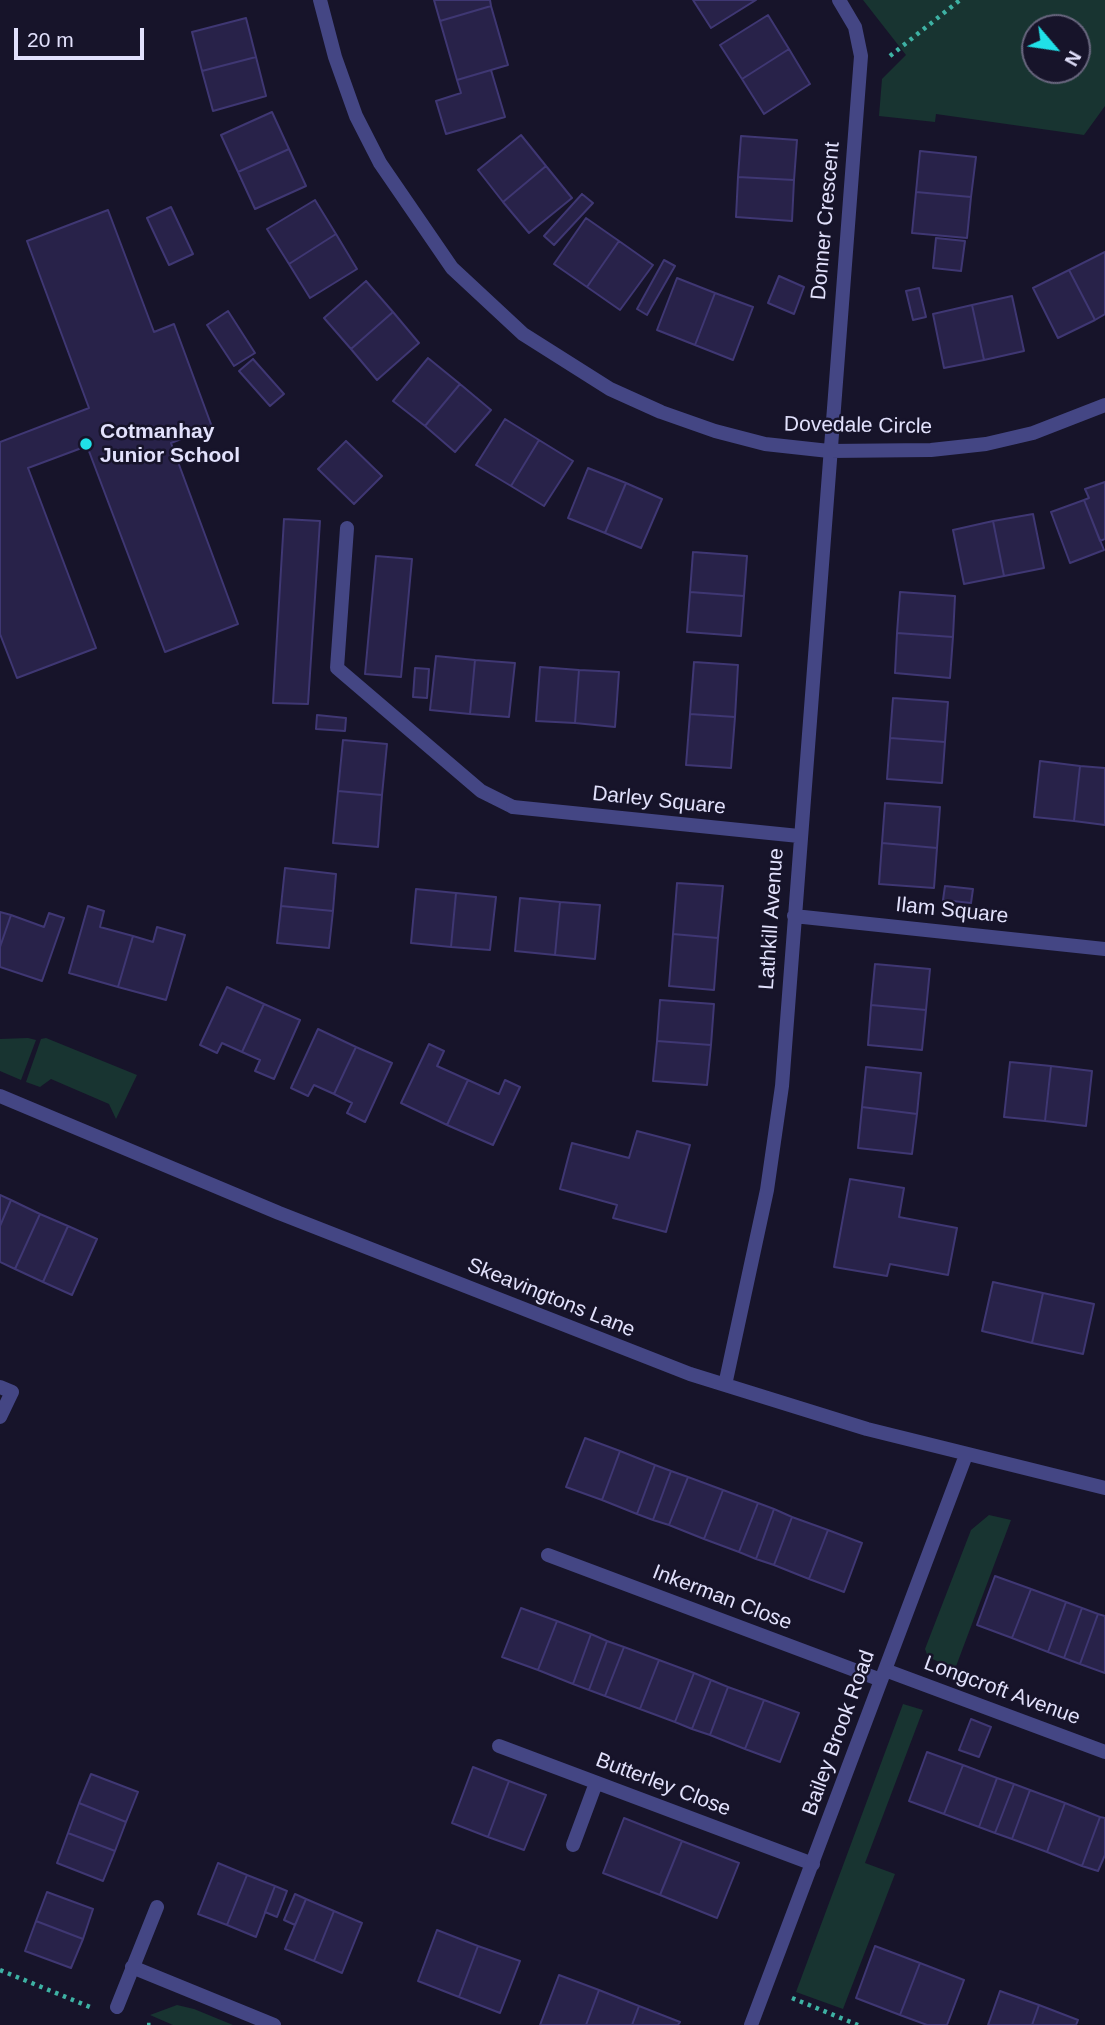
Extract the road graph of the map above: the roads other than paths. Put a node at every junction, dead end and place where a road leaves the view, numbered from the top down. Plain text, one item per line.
1 (320, 0) edge
2 (839, 0) edge
3 (1105, 405) edge
4 (829, 451) junction
5 (347, 528) dead end
6 (799, 836) junction
7 (794, 916) junction
8 (1105, 948) edge
9 (0, 1096) edge
10 (725, 1385) junction
11 (0, 1387) edge
12 (0, 1416) edge
13 (966, 1455) junction
14 (1105, 1488) edge
15 (548, 1555) dead end
16 (883, 1675) junction
17 (499, 1746) dead end
18 (1105, 1752) edge
19 (596, 1783) junction
20 (573, 1845) dead end
21 (813, 1864) junction
22 (157, 1907) dead end
23 (132, 1967) junction
24 (117, 2007) road end
25 (274, 2025) edge
26 (751, 2025) edge

1 - 4 street, Dovedale Circle
2 - 4 street, Donner Crescent
3 - 4 street, Dovedale Circle
4 - 6 street, Lathkill Avenue
5 - 6 street, Darley Square
6 - 7 street, Lathkill Avenue
7 - 8 street, Ilam Square
7 - 10 street, Lathkill Avenue
9 - 10 street, Skeavingtons Lane
10 - 13 street, Skeavingtons Lane
11 - 12 street
13 - 14 street, Skeavingtons Lane
13 - 16 street, Bailey Brook Road
15 - 16 street, Inkerman Close
16 - 18 street, Longcroft Avenue
16 - 21 street, Bailey Brook Road
17 - 19 street, Butterley Close
19 - 20 street
19 - 21 street, Butterley Close
21 - 26 street, Bailey Brook Road
22 - 23 street
23 - 24 street
23 - 25 street

